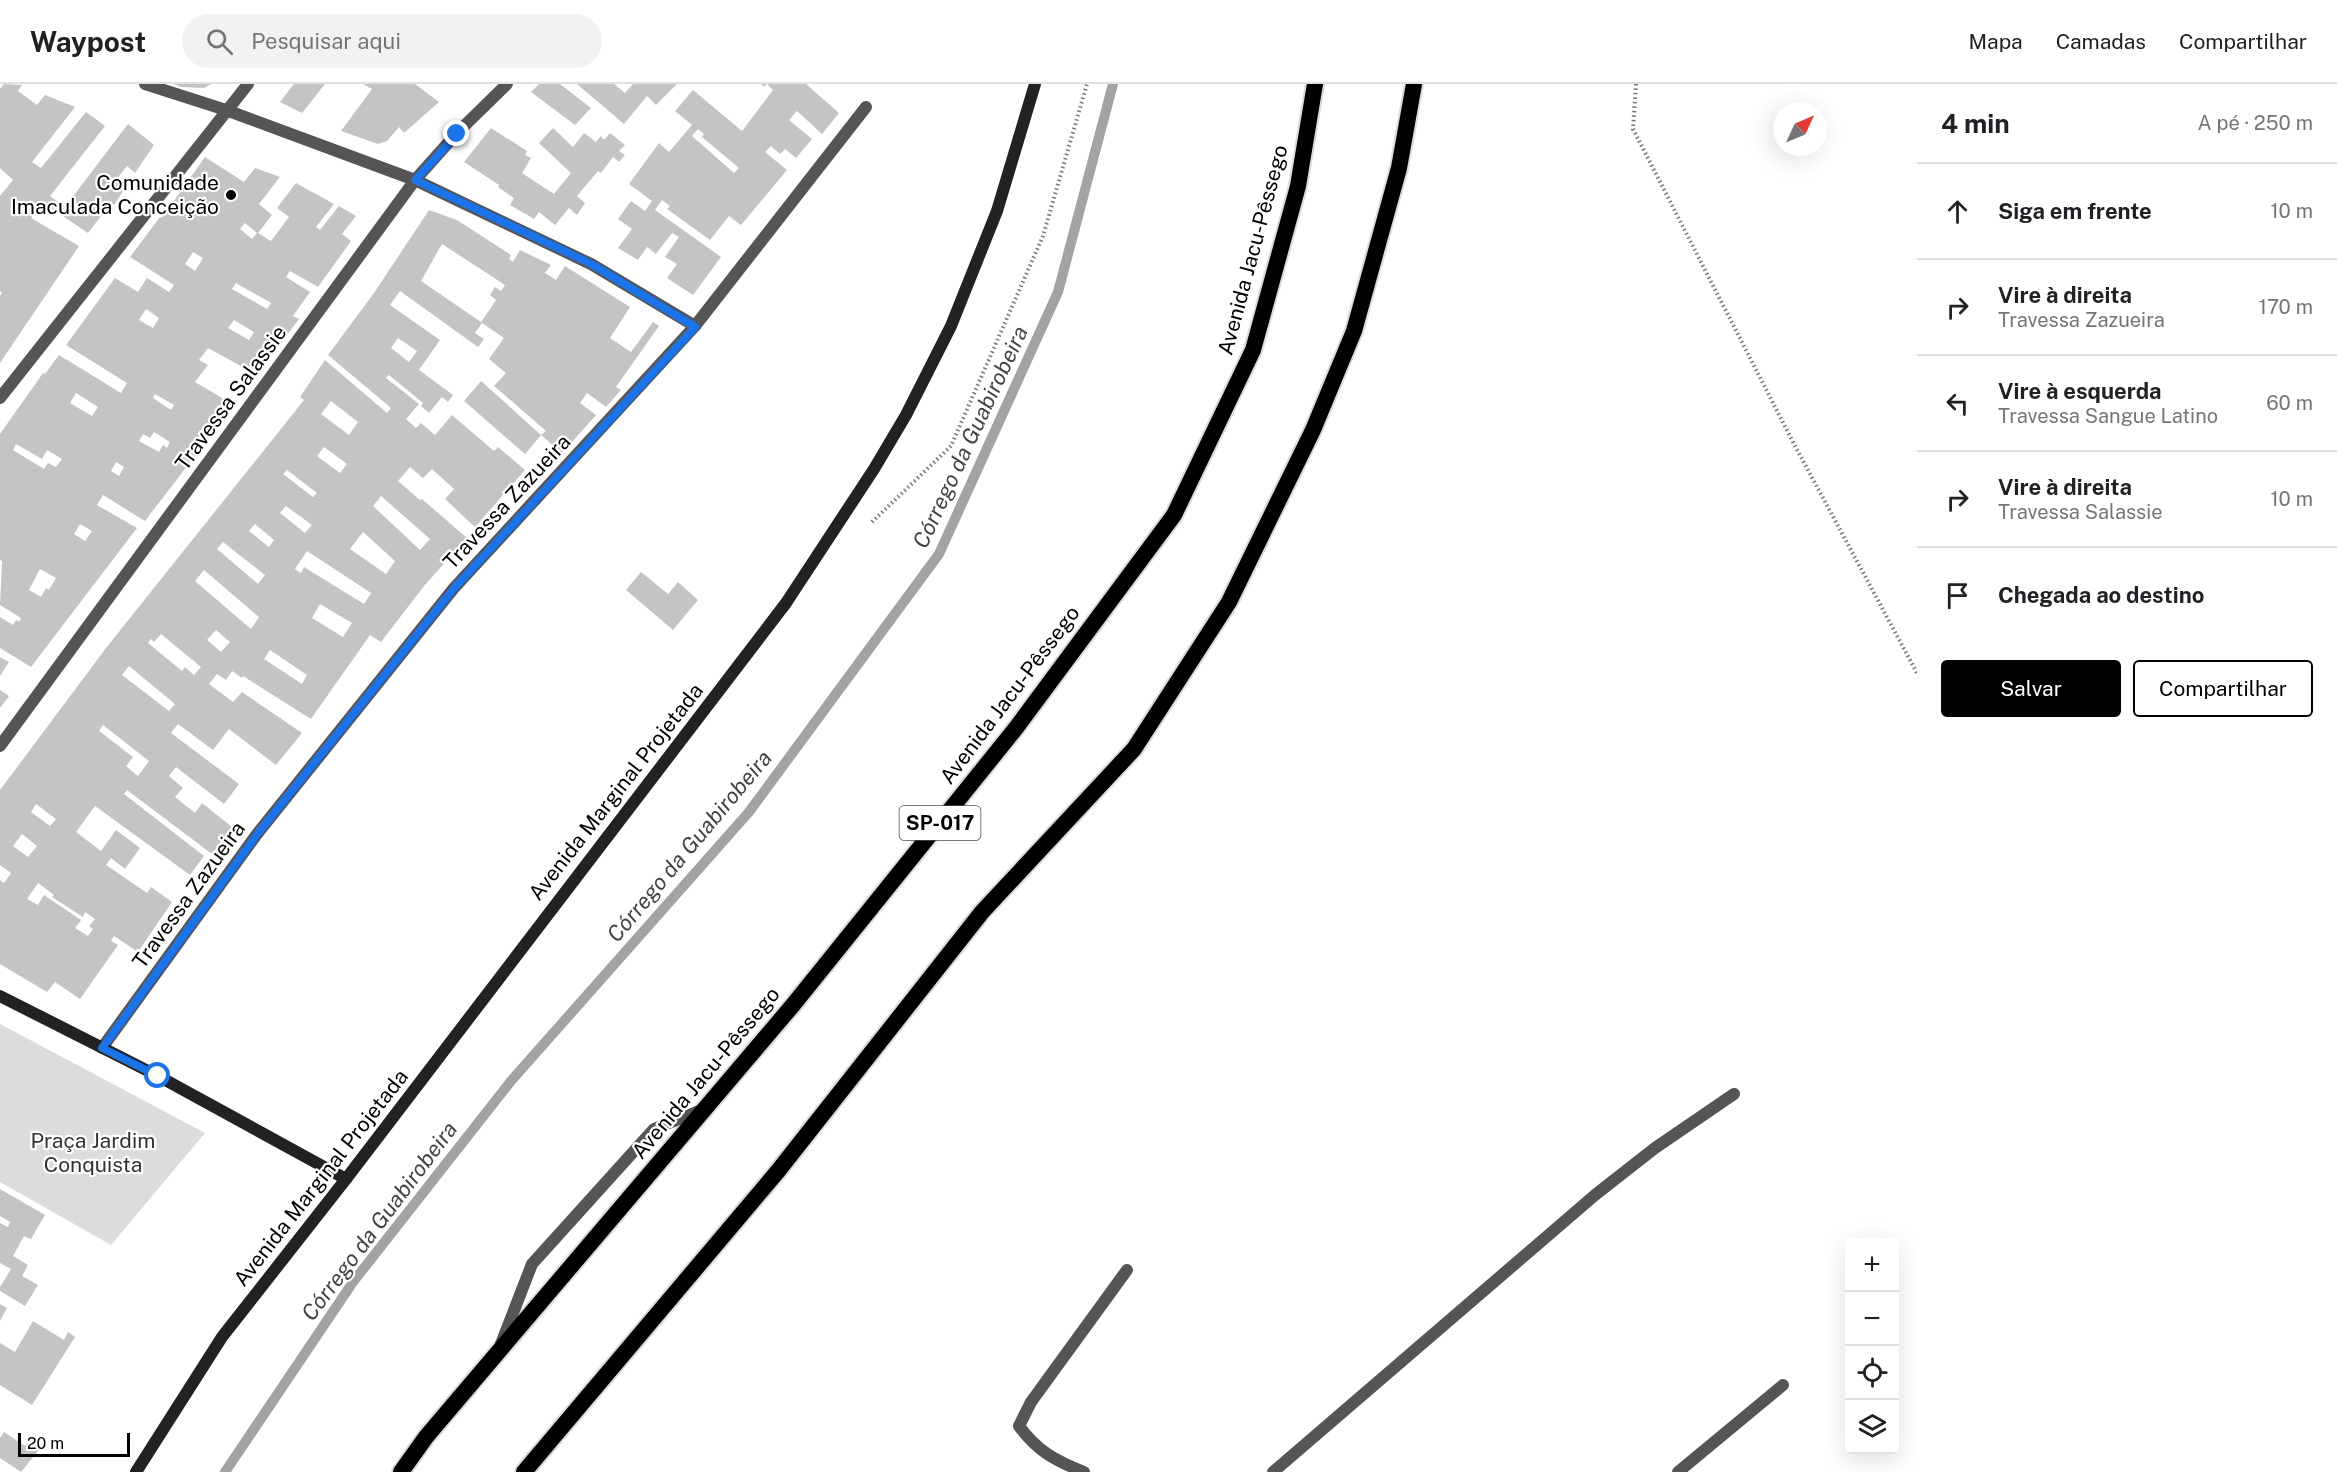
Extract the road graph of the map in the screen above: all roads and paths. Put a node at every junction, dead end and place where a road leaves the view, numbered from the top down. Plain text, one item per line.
1 (145, 84) edge
2 (248, 84) edge
3 (507, 84) edge
4 (1035, 84) edge
5 (1315, 84) edge
6 (1414, 84) edge
7 (1636, 84) edge
8 (866, 107) dead end
9 (226, 110) junction
10 (415, 180) junction
11 (695, 327) junction
12 (0, 398) edge
13 (1917, 673) edge
14 (0, 746) edge
15 (0, 996) edge
16 (102, 1048) junction
17 (1734, 1094) dead end
18 (705, 1109) junction
19 (346, 1179) junction
20 (1127, 1270) dead end
21 (497, 1354) junction
22 (1783, 1385) dead end
23 (136, 1472) edge
24 (401, 1472) edge
25 (524, 1472) edge
26 (1084, 1472) edge
27 (1273, 1472) edge
28 (1678, 1472) edge

1 - 9 street
2 - 9 street
3 - 10 street, Travessa Salassie
4 - 19 main road, Avenida Marginal Projetada
5 - 18 highway, Avenida Jacu-Pêssego / SP-017
6 - 25 highway
7 - 13 path
8 - 11 street, Travessa Zazueira
9 - 10 street
9 - 12 street
10 - 11 street
10 - 14 street, Travessa Salassie
11 - 16 street, Travessa Zazueira
15 - 16 main road
16 - 19 main road
17 - 27 street
18 - 21 highway, Avenida Jacu-Pêssego / SP-017
18 - 21 street
19 - 23 main road, Avenida Marginal Projetada
20 - 26 street
21 - 24 highway, Avenida Jacu-Pêssego / SP-017
22 - 28 street

